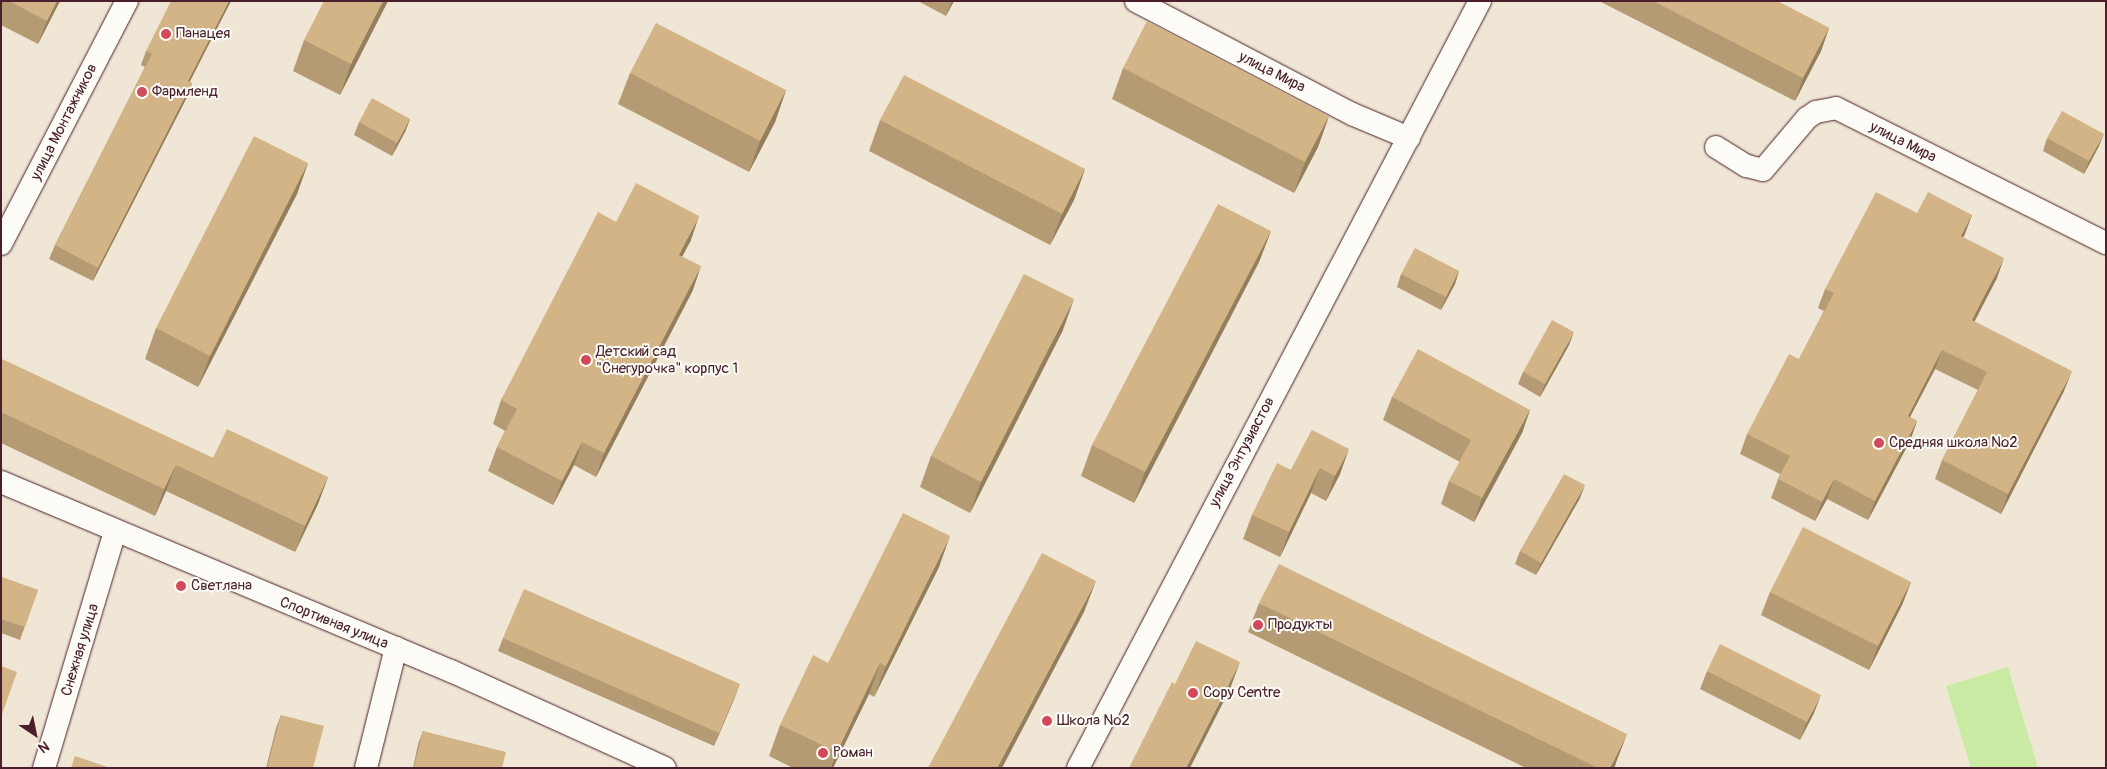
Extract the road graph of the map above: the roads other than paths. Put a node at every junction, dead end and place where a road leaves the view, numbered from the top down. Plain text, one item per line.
1 (127, 1) edge
2 (1136, 1) edge
3 (1480, 1) edge
4 (1409, 138) junction
5 (1716, 147) dead end
6 (2106, 243) edge
7 (1, 244) edge
8 (1, 482) edge
9 (115, 532) junction
10 (396, 648) junction
11 (44, 768) edge
12 (366, 768) edge
13 (665, 768) edge
14 (1078, 768) edge

1 - 7 street, улица Монтажников
2 - 4 street, улица Мира
3 - 4 street, улица Энтузиастов
4 - 14 street, улица Энтузиастов
5 - 6 street, улица Мира
8 - 9 street, Спортивная улица
9 - 10 street, Спортивная улица
9 - 11 street, Снежная улица
10 - 12 street
10 - 13 street, Спортивная улица

